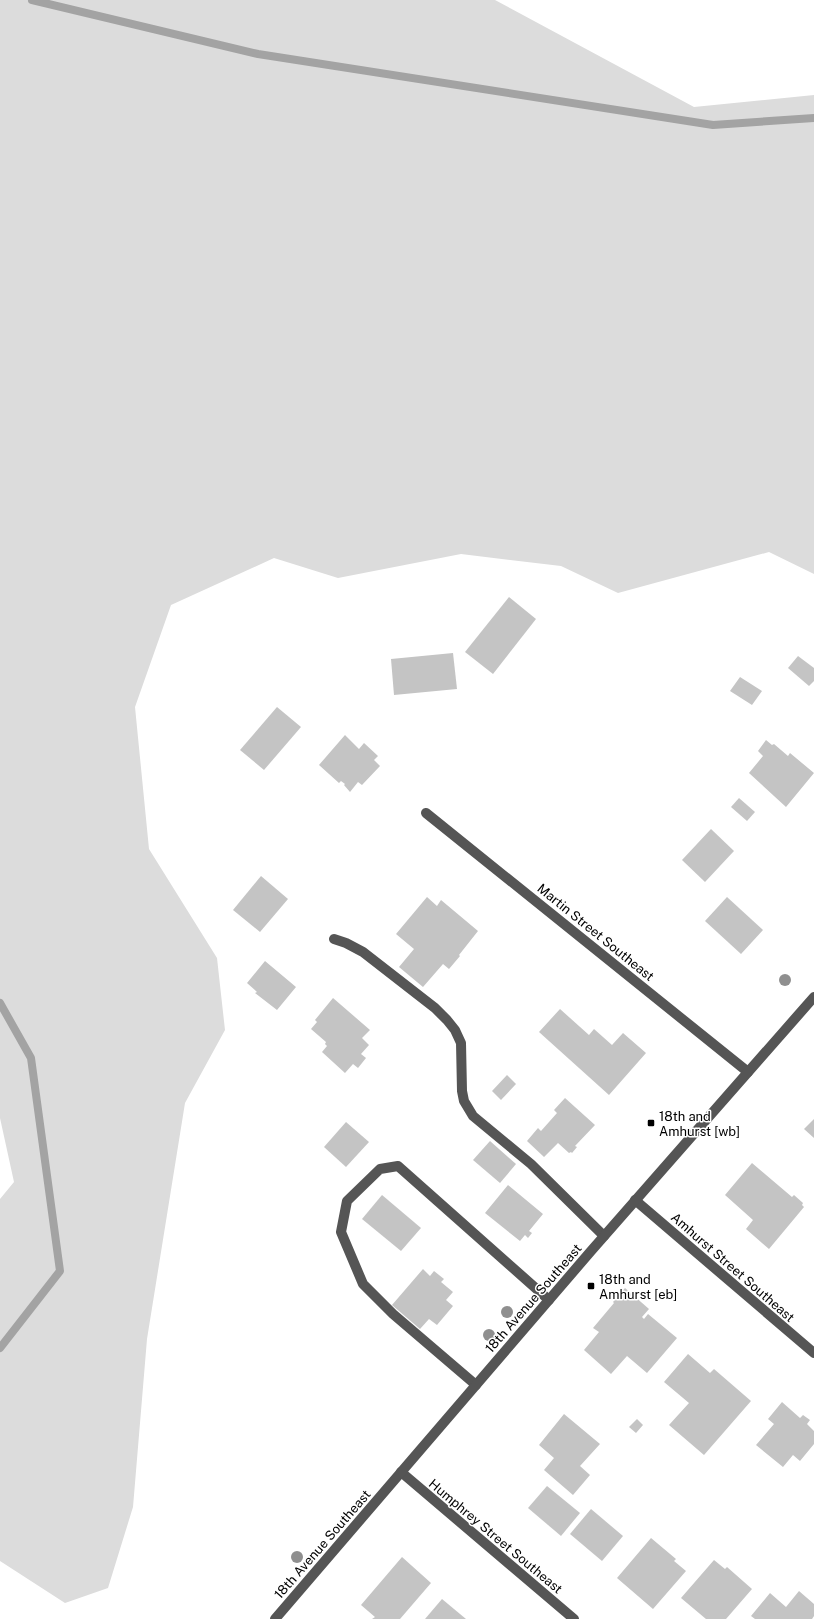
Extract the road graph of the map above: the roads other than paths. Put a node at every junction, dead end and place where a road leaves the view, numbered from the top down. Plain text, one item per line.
1 (426, 813) dead end
2 (334, 939) dead end
3 (814, 998) edge
4 (748, 1072) junction
5 (636, 1200) junction
6 (604, 1236) junction
7 (549, 1300) junction
8 (814, 1353) edge
9 (476, 1385) junction
10 (401, 1472) junction
11 (275, 1619) edge
12 (574, 1619) edge

1 - 4 street, Martin Street Southeast
2 - 6 street
3 - 4 street, 18th Avenue Southeast
4 - 5 street, 18th Avenue Southeast
5 - 6 street, 18th Avenue Southeast
5 - 8 street, Amhurst Street Southeast
6 - 7 street, 18th Avenue Southeast
7 - 9 street, 18th Avenue Southeast
7 - 9 street
9 - 10 street, 18th Avenue Southeast
10 - 11 street, 18th Avenue Southeast
10 - 12 street, Humphrey Street Southeast

